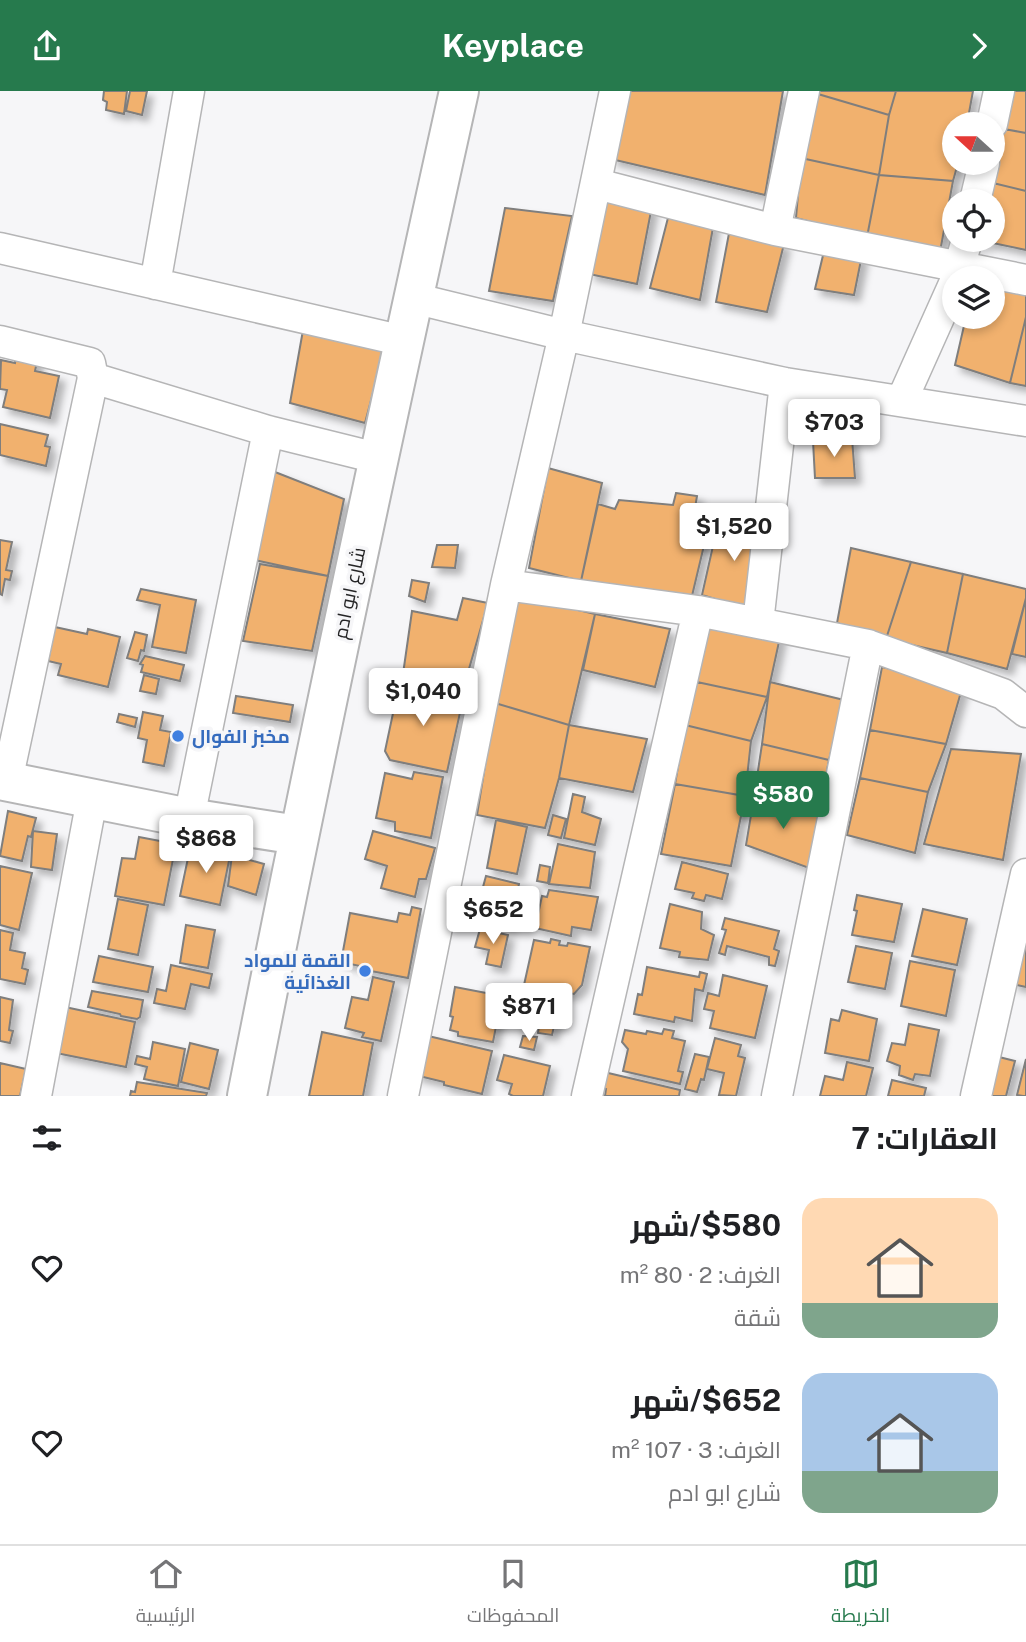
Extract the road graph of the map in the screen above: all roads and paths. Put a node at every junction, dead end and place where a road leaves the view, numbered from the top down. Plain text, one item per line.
1 (189, 91) edge
2 (459, 91) edge
3 (615, 91) edge
4 (804, 91) edge
5 (999, 91) edge
6 (995, 112) edge
7 (597, 184) junction
8 (775, 230) junction
9 (0, 248) edge
10 (955, 266) edge
11 (1005, 276) edge
12 (1026, 280) edge
13 (155, 284) junction
14 (413, 299) junction
15 (942, 308) edge
16 (564, 335) junction
17 (0, 341) edge
18 (404, 341) junction
19 (93, 378) junction
20 (785, 383) junction
21 (902, 400) junction
22 (1026, 421) edge
23 (268, 431) junction
24 (377, 458) junction
25 (506, 585) junction
26 (698, 611) junction
27 (758, 623) junction
28 (868, 645) junction
29 (1026, 712) edge
30 (4, 781) edge
31 (92, 799) junction
32 (188, 818) junction
33 (298, 835) junction
34 (1026, 874) edge
35 (36, 1096) edge
36 (247, 1096) edge
37 (403, 1096) edge
38 (587, 1096) edge
39 (777, 1096) edge
40 (976, 1096) edge

1 - 13 street
2 - 14 street, شارع ابو ادم
3 - 7 street
4 - 8 street
5 - 6 street
7 - 8 street
7 - 16 street
8 - 10 street
9 - 13 street
11 - 12 street
13 - 18 street
14 - 16 street
14 - 18 street, شارع ابو ادم
15 - 21 street
16 - 20 street
16 - 25 street
17 - 19 street
18 - 24 street, شارع ابو ادم
19 - 23 street
19 - 30 street
20 - 21 street
20 - 27 street
21 - 22 street
23 - 24 street
23 - 32 street
24 - 33 street, شارع ابو ادم
25 - 26 street
25 - 37 street
26 - 27 street
26 - 38 street
27 - 28 street
28 - 29 street
28 - 39 street
30 - 31 street
31 - 32 street
31 - 35 street
32 - 33 street
33 - 36 street, شارع ابو ادم
34 - 40 street

